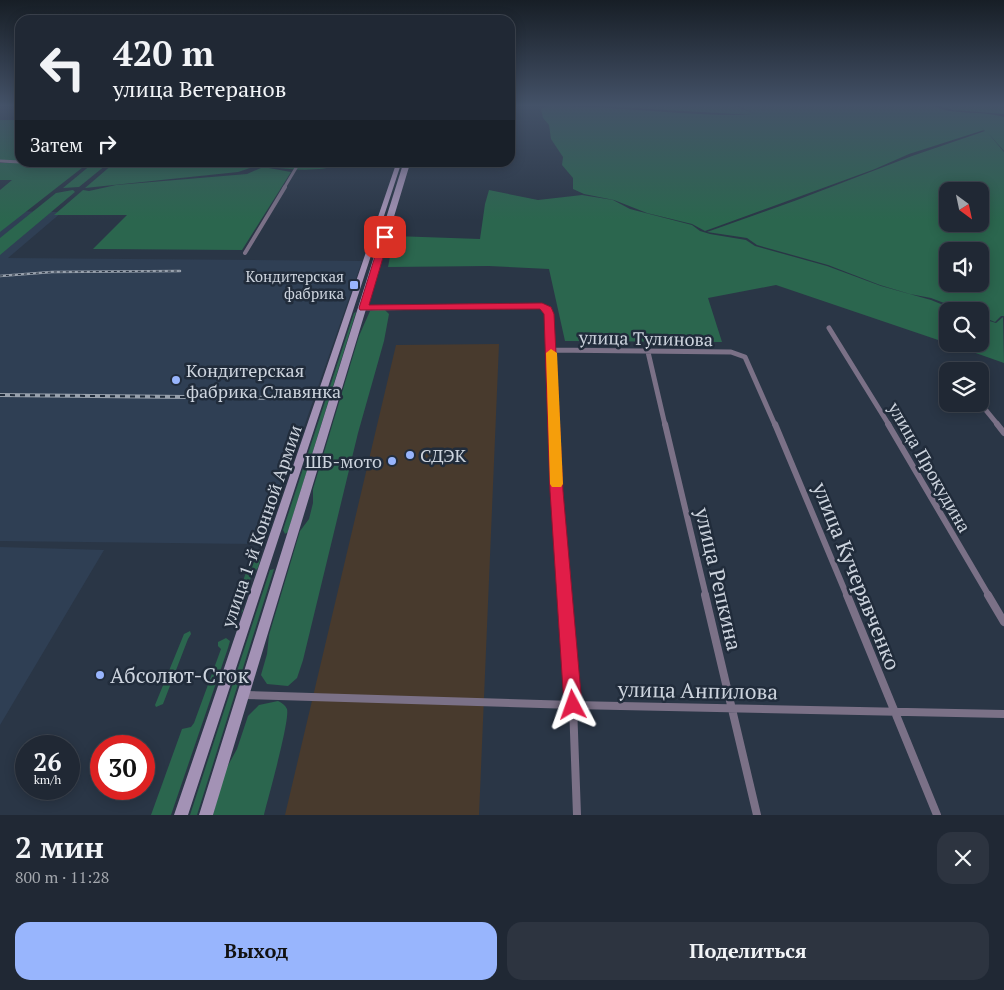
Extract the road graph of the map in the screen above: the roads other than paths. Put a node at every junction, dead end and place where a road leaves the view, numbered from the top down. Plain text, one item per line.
1 (0, 162) edge
2 (15, 162) edge
3 (297, 167) edge
4 (398, 167) edge
5 (406, 167) edge
6 (245, 253) dead end
7 (368, 255) junction
8 (380, 255) junction
9 (352, 306) junction
10 (364, 307) junction
11 (829, 328) dead end
12 (551, 350) junction
13 (648, 352) junction
14 (741, 354) joint
15 (987, 412) edge
16 (1004, 433) edge
17 (270, 549) junction
18 (288, 549) junction
19 (1004, 622) edge
20 (242, 695) junction
21 (573, 705) junction
22 (731, 707) junction
23 (894, 711) junction
24 (1004, 714) edge
25 (181, 815) edge
26 (206, 815) edge
27 (577, 815) edge
28 (756, 815) edge
29 (937, 815) edge

1 - 2 street
3 - 6 street
4 - 7 main road, улица 1-й Конной Армии
5 - 8 main road, улица 1-й Конной Армии
7 - 8 main road
7 - 9 main road, улица 1-й Конной Армии
8 - 10 main road, улица 1-й Конной Армии
9 - 10 main road
9 - 17 main road, улица 1-й Конной Армии
10 - 12 street
10 - 18 main road, улица 1-й Конной Армии
11 - 19 street, улица Прокудина
12 - 13 street, улица Тулинова
12 - 21 street
13 - 14 street, улица Тулинова
13 - 22 street, улица Репкина
14 - 23 street, улица Кучерявченко
15 - 16 street
17 - 18 main road
17 - 25 main road, улица 1-й Конной Армии
18 - 20 main road, улица 1-й Конной Армии
20 - 21 street, улица Анпилова
20 - 26 main road, улица 1-й Конной Армии
21 - 22 street, улица Анпилова
21 - 27 street
22 - 23 street, улица Анпилова
22 - 28 street, улица Репкина
23 - 24 street, улица Анпилова
23 - 29 street, улица Кучерявченко

